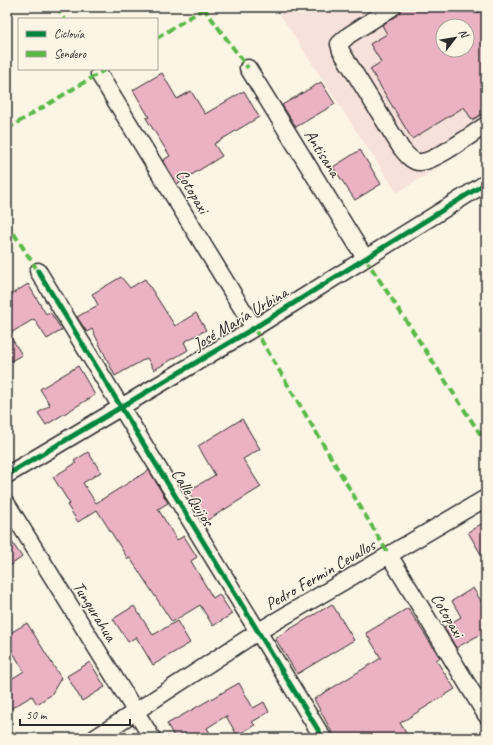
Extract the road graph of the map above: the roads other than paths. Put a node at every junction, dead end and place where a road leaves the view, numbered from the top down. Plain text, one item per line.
1 (393, 7) edge
2 (248, 68) dead end
3 (99, 74) dead end
4 (486, 125) edge
5 (486, 183) edge
6 (365, 258) junction
7 (38, 271) dead end
8 (254, 328) junction
9 (121, 406) junction
10 (7, 475) edge
11 (486, 498) edge
12 (7, 504) edge
13 (389, 555) junction
14 (259, 631) junction
15 (136, 712) junction
16 (486, 715) edge
17 (95, 738) edge
18 (152, 738) edge
19 (323, 738) edge

1 - 4 street
2 - 6 street, Antisana
3 - 8 street, Cotopaxi
5 - 6 street, José María Urbina
6 - 8 street, José María Urbina
7 - 9 street, Calle Quijos
8 - 9 street, José María Urbina
9 - 10 street, José María Urbina
9 - 14 street, Calle Quijos
11 - 13 street, Pedro Fermin Cevallos
12 - 15 street, Tungurahua
13 - 14 street, Pedro Fermin Cevallos
13 - 16 street, Cotopaxi
14 - 15 street, Pedro Fermin Cevallos
14 - 19 street, Calle Quijos
15 - 17 street, Pedro Fermin Cevallos
15 - 18 street, Tungurahua

